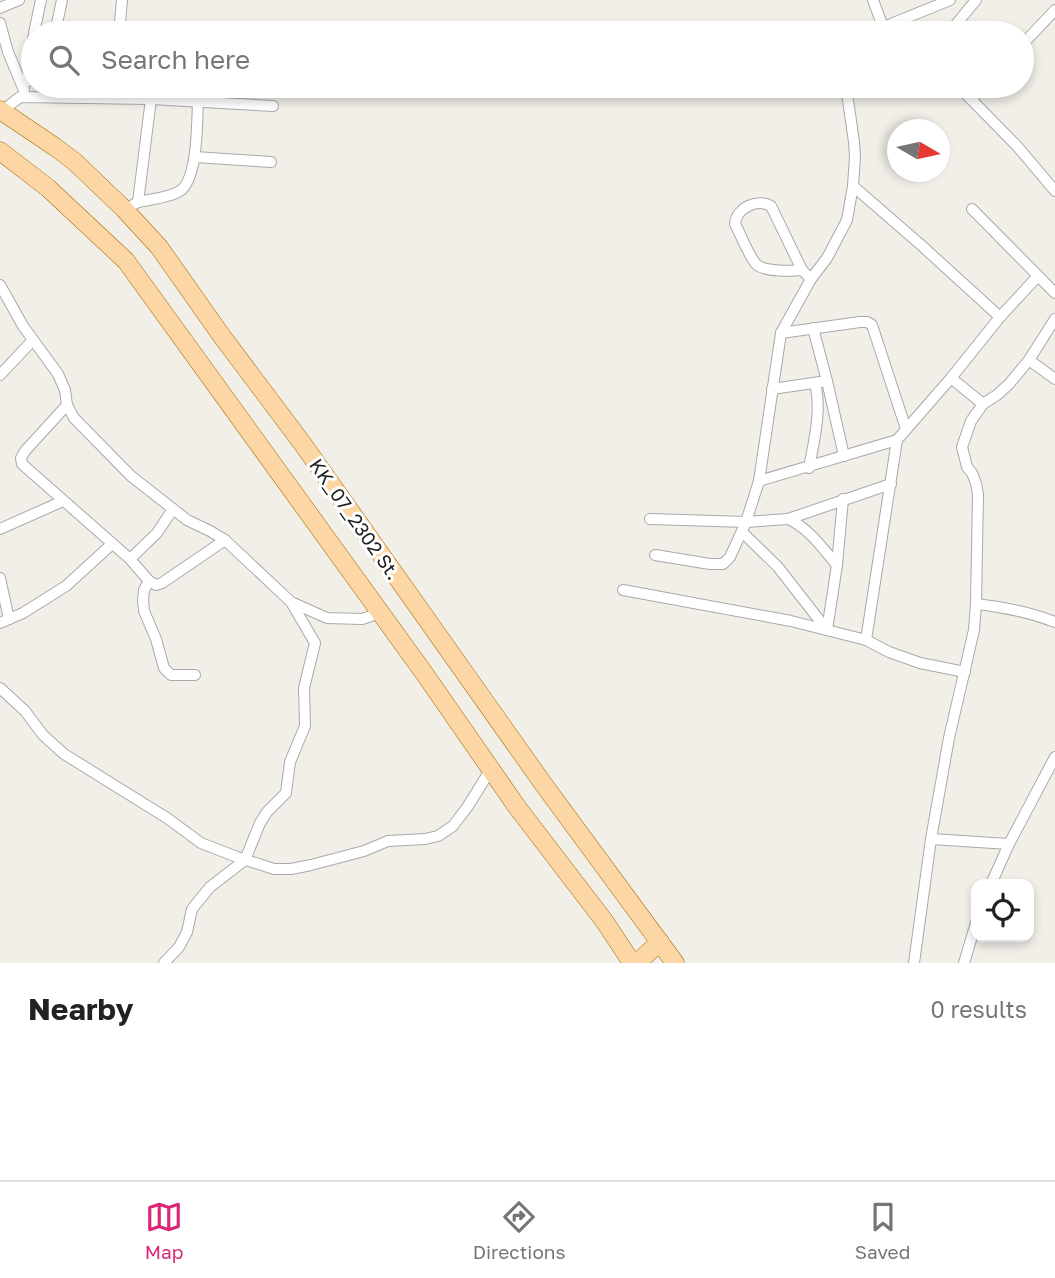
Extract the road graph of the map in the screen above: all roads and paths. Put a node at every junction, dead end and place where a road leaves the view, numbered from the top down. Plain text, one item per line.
1 (19, 0) edge
2 (41, 0) edge
3 (62, 0) edge
4 (122, 0) edge
5 (873, 0) edge
6 (950, 0) edge
7 (976, 0) edge
8 (1048, 0) edge
9 (0, 8) edge
10 (1055, 8) edge
11 (37, 21) edge
12 (58, 21) edge
13 (120, 21) edge
14 (881, 21) edge
15 (898, 21) edge
16 (959, 21) edge
17 (0, 23) edge
18 (1034, 32) edge
19 (21, 77) edge
20 (21, 91) edge
21 (109, 98) edge
22 (848, 98) edge
23 (151, 99) junction
24 (971, 99) edge
25 (198, 101) junction
26 (274, 106) dead end
27 (1, 111) edge
28 (0, 151) edge
29 (195, 157) junction
30 (271, 162) dead end
31 (853, 186) junction
32 (1055, 191) edge
33 (131, 206) junction
34 (972, 209) dead end
35 (802, 270) junction
36 (1037, 277) junction
37 (811, 279) junction
38 (0, 285) edge
39 (1055, 293) edge
40 (1000, 317) junction
41 (1055, 320) edge
42 (813, 328) junction
43 (781, 333) junction
44 (33, 340) junction
45 (1029, 360) junction
46 (3, 367) edge
47 (951, 377) junction
48 (1055, 379) edge
49 (821, 382) junction
50 (772, 389) junction
51 (983, 404) junction
52 (67, 405) junction
53 (906, 429) junction
54 (897, 440) junction
55 (844, 456) junction
56 (809, 468) junction
57 (759, 481) junction
58 (891, 484) junction
59 (843, 499) junction
60 (63, 501) junction
61 (173, 509) junction
62 (650, 519) dead end
63 (788, 519) junction
64 (744, 526) junction
65 (0, 529) edge
66 (225, 540) junction
67 (113, 544) junction
68 (654, 555) dead end
69 (130, 559) junction
70 (837, 565) junction
71 (0, 578) edge
72 (149, 582) junction
73 (623, 590) dead end
74 (290, 602) junction
75 (976, 604) junction
76 (380, 613) junction
77 (5, 621) edge
78 (1055, 622) edge
79 (827, 630) junction
80 (866, 640) junction
81 (965, 672) junction
82 (195, 675) dead end
83 (0, 688) edge
84 (1055, 757) edge
85 (491, 769) junction
86 (931, 839) junction
87 (1009, 844) junction
88 (245, 860) junction
89 (993, 879) edge
90 (606, 922) junction
91 (971, 940) edge
92 (667, 956) edge
93 (164, 963) edge
94 (616, 963) edge
95 (635, 963) edge
96 (914, 963) edge
97 (964, 963) edge

1 - 9 street
2 - 11 street
3 - 12 street
4 - 13 street
5 - 14 street
6 - 15 street
7 - 16 street
8 - 10 street
10 - 18 street
17 - 19 street
20 - 27 street
21 - 23 street
22 - 31 street
23 - 25 street
23 - 33 street
24 - 32 street
25 - 26 street
25 - 29 street
27 - 33 main road, KK_07_2302 St.
28 - 76 main road, KK_07_2302 St.
29 - 30 street
29 - 33 street
31 - 37 street
31 - 40 street
33 - 92 main road, KK_07_2302 St.
34 - 36 street
35 - 35 street
35 - 37 street
36 - 39 street
36 - 40 street
37 - 43 street
38 - 44 street
40 - 47 street
41 - 45 street
42 - 43 street
42 - 49 street
42 - 53 street
43 - 50 street
44 - 46 street
44 - 52 street
45 - 48 street
45 - 51 street
47 - 51 street
47 - 53 street
49 - 50 street
49 - 55 street
49 - 56 street
50 - 57 street
51 - 75 street
52 - 60 street
52 - 61 street
53 - 54 street
54 - 55 street
54 - 58 street
55 - 56 street
56 - 57 street
57 - 64 street
58 - 59 street
58 - 80 street
59 - 63 street
59 - 70 street
60 - 65 street
60 - 67 street
61 - 66 street
61 - 69 street
62 - 64 street
63 - 64 street
63 - 70 street
64 - 68 street
64 - 79 street
66 - 72 street
66 - 74 street
67 - 69 street
67 - 77 street
69 - 72 street
70 - 79 street
71 - 77 street
72 - 82 street
73 - 79 street
74 - 76 street
74 - 88 street
75 - 78 street
75 - 81 street
76 - 85 main road, KK_07_2302 St.
79 - 80 street
80 - 81 street
81 - 86 street
83 - 88 street
84 - 87 street
85 - 88 street
85 - 90 main road, KK_07_2302 St.
86 - 87 street
86 - 96 street
87 - 89 street
88 - 93 street
90 - 94 main road
90 - 95 main road, KK_07_2302 St.
91 - 97 street
92 - 95 main road

